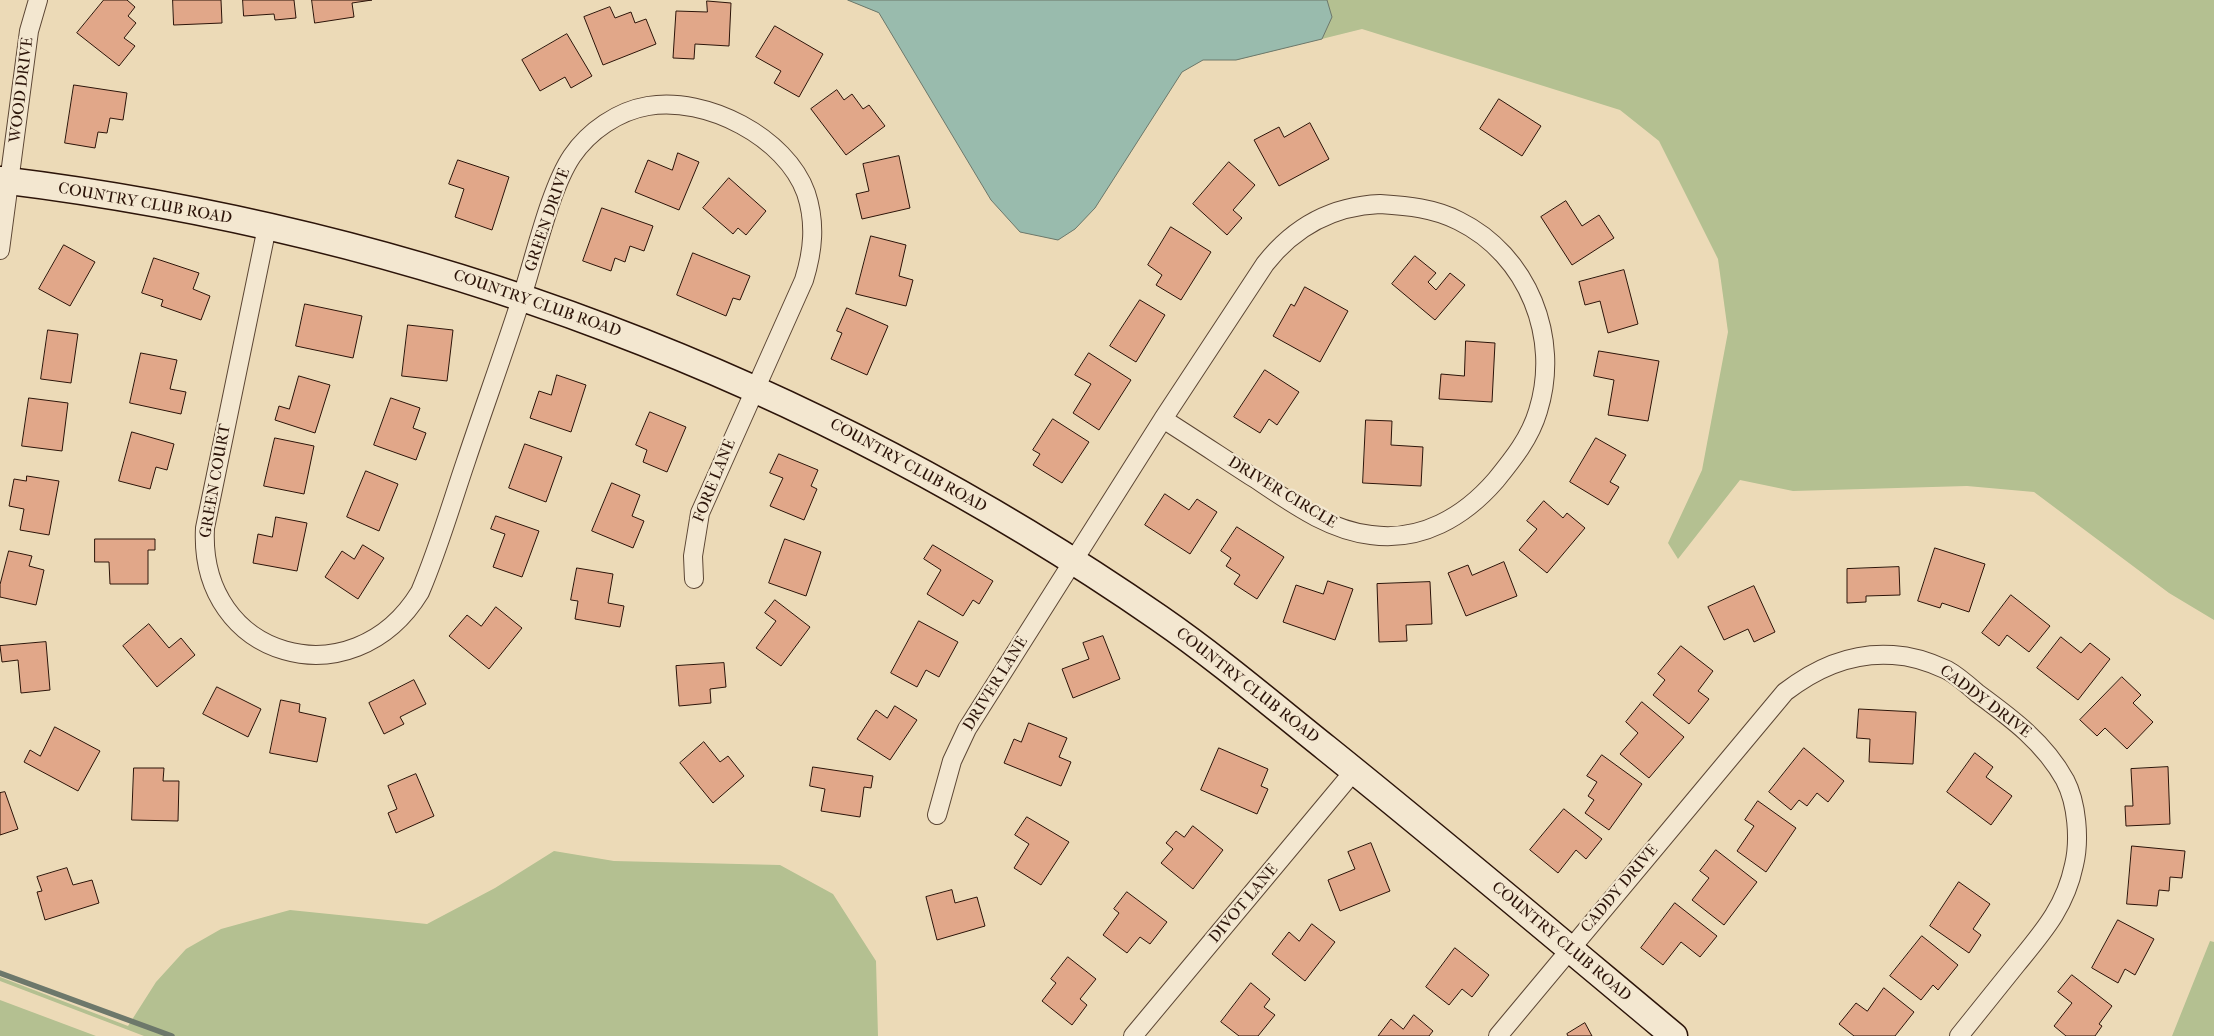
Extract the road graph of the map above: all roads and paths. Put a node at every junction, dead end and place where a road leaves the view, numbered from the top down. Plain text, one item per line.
1 (38, 0) edge
2 (5, 181) edge
3 (267, 227) junction
4 (0, 250) edge
5 (522, 297) junction
6 (756, 388) junction
7 (1163, 419) junction
8 (1072, 561) junction
9 (694, 579) dead end
10 (1354, 771) junction
11 (937, 815) dead end
12 (1570, 949) junction
13 (1133, 1036) edge
14 (1498, 1036) edge
15 (1674, 1036) edge
16 (1959, 1036) edge

1 - 2 street, WOOD DRIVE
2 - 3 street, COUNTRY CLUB ROAD
2 - 4 street, WOOD DRIVE
3 - 5 street, COUNTRY CLUB ROAD
3 - 5 street, GREEN COURT
5 - 6 street, COUNTRY CLUB ROAD
5 - 6 street, GREEN DRIVE
6 - 8 street, COUNTRY CLUB ROAD
6 - 9 street, FORE LANE
7 - 7 street, DRIVER CIRCLE
7 - 8 street, DRIVER CIRCLE
8 - 10 street, COUNTRY CLUB ROAD
8 - 11 street, DRIVER LANE
10 - 12 street, COUNTRY CLUB ROAD
10 - 13 street, DIVOT LANE
12 - 14 street, CADDY DRIVE
12 - 15 street, COUNTRY CLUB ROAD
12 - 16 street, CADDY DRIVE

